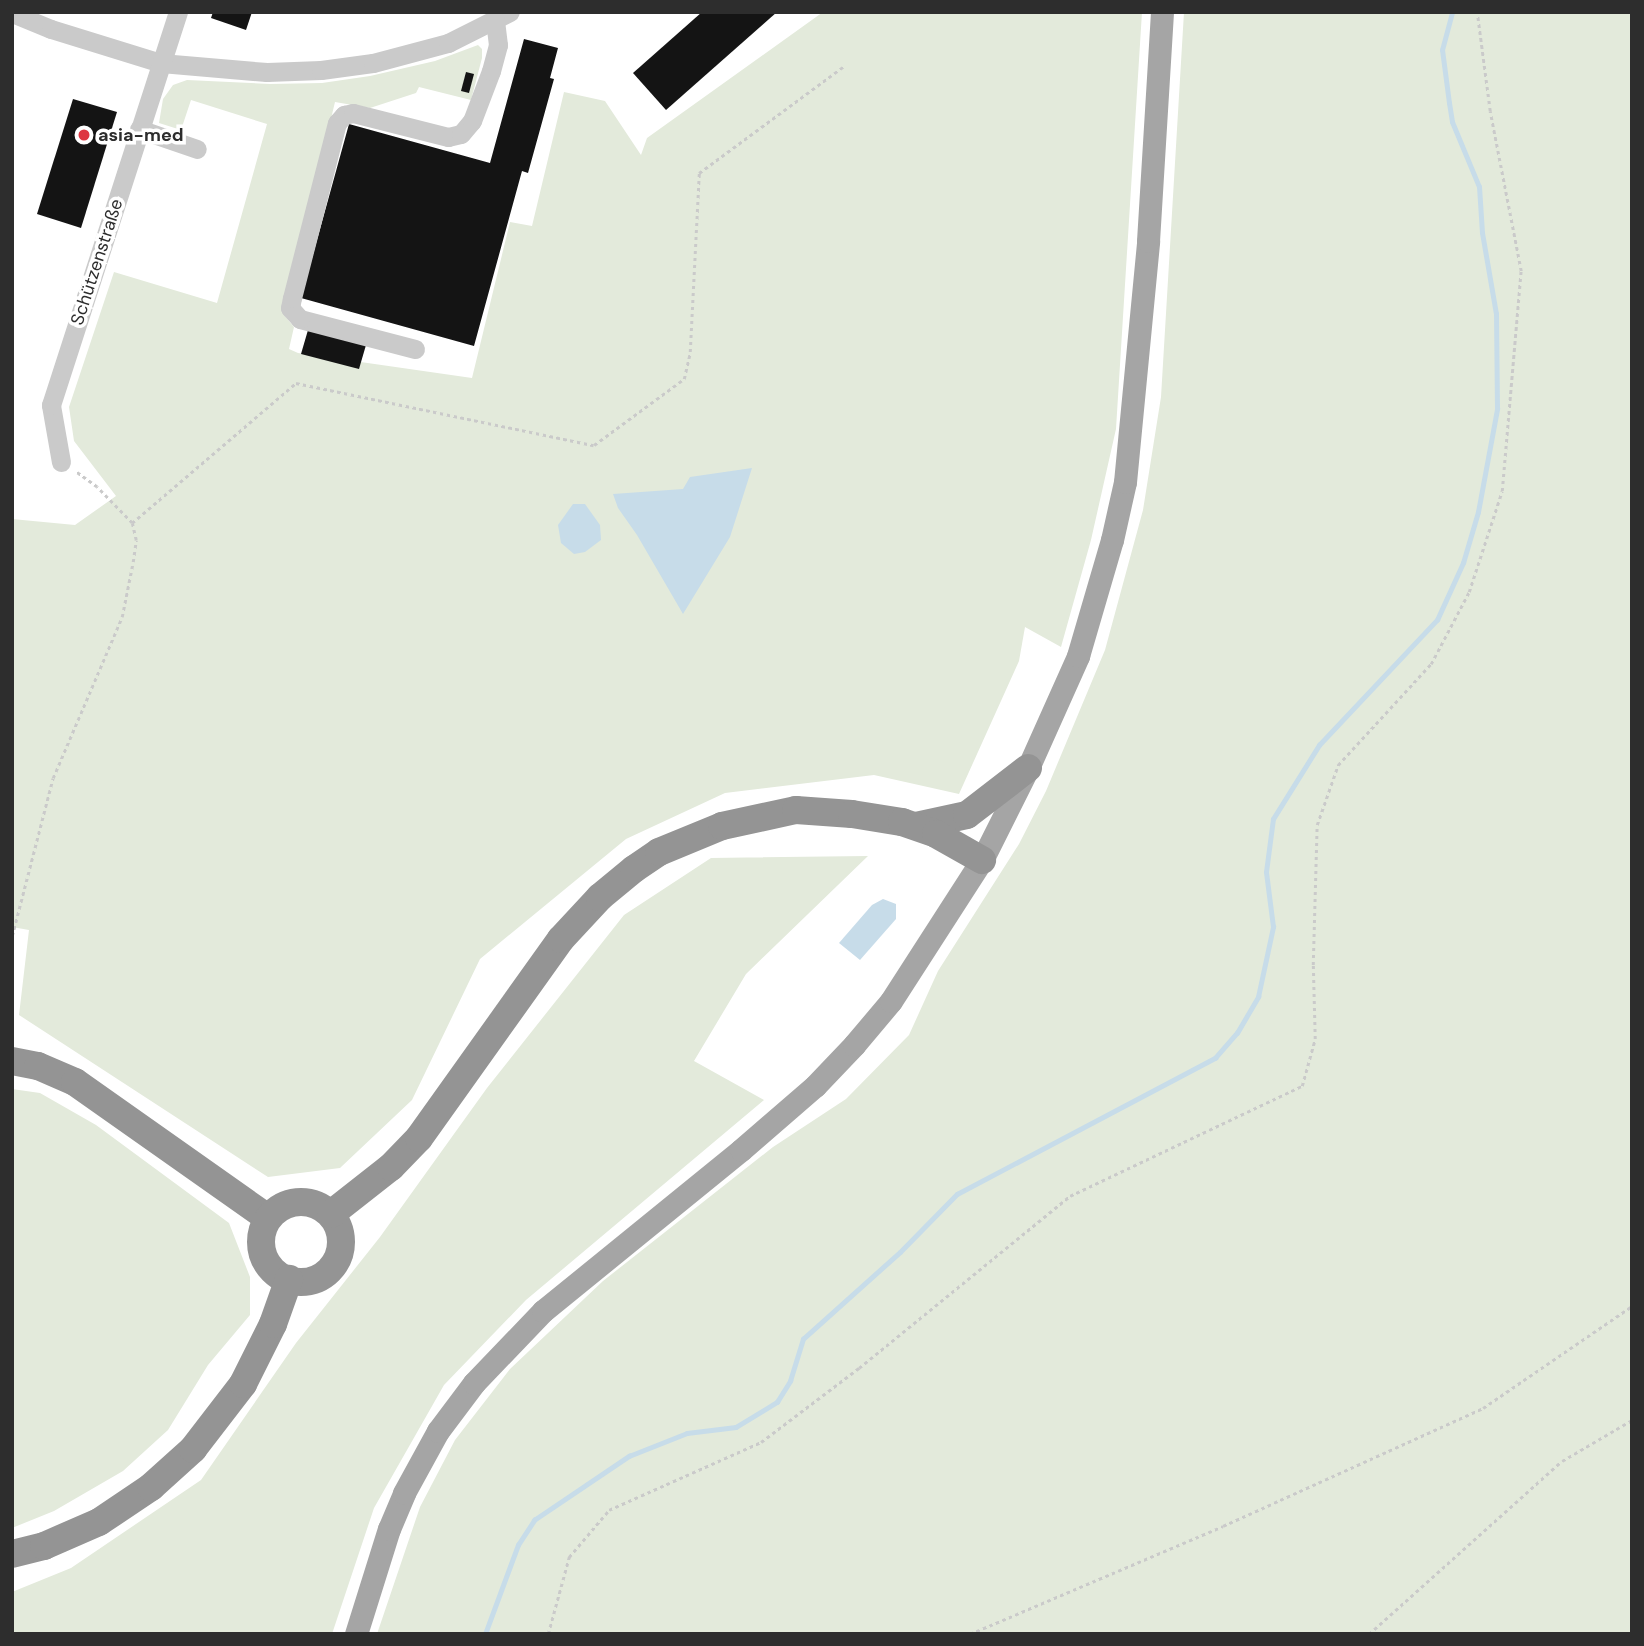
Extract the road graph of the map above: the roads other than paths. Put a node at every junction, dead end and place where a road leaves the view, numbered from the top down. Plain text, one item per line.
1 (178, 12) edge
2 (1162, 12) edge
3 (12, 13) edge
4 (502, 16) edge
5 (161, 63) junction
6 (139, 129) junction
7 (197, 149) dead end
8 (415, 349) dead end
9 (61, 463) road end
10 (1028, 768) junction
11 (913, 826) junction
12 (982, 860) junction
13 (12, 1061) edge
14 (331, 1214) junction
15 (268, 1218) junction
16 (289, 1279) junction
17 (12, 1553) edge
18 (356, 1634) edge

1 - 5 street, Schützenstraße
2 - 10 main road
3 - 5 street
4 - 5 street
4 - 8 street
5 - 6 street, Schützenstraße
6 - 7 street
6 - 9 street, Schützenstraße
10 - 11 highway
10 - 12 main road
11 - 12 highway
11 - 14 highway
12 - 18 main road
13 - 15 highway
14 - 15 highway
14 - 16 highway
15 - 16 highway
16 - 17 highway

